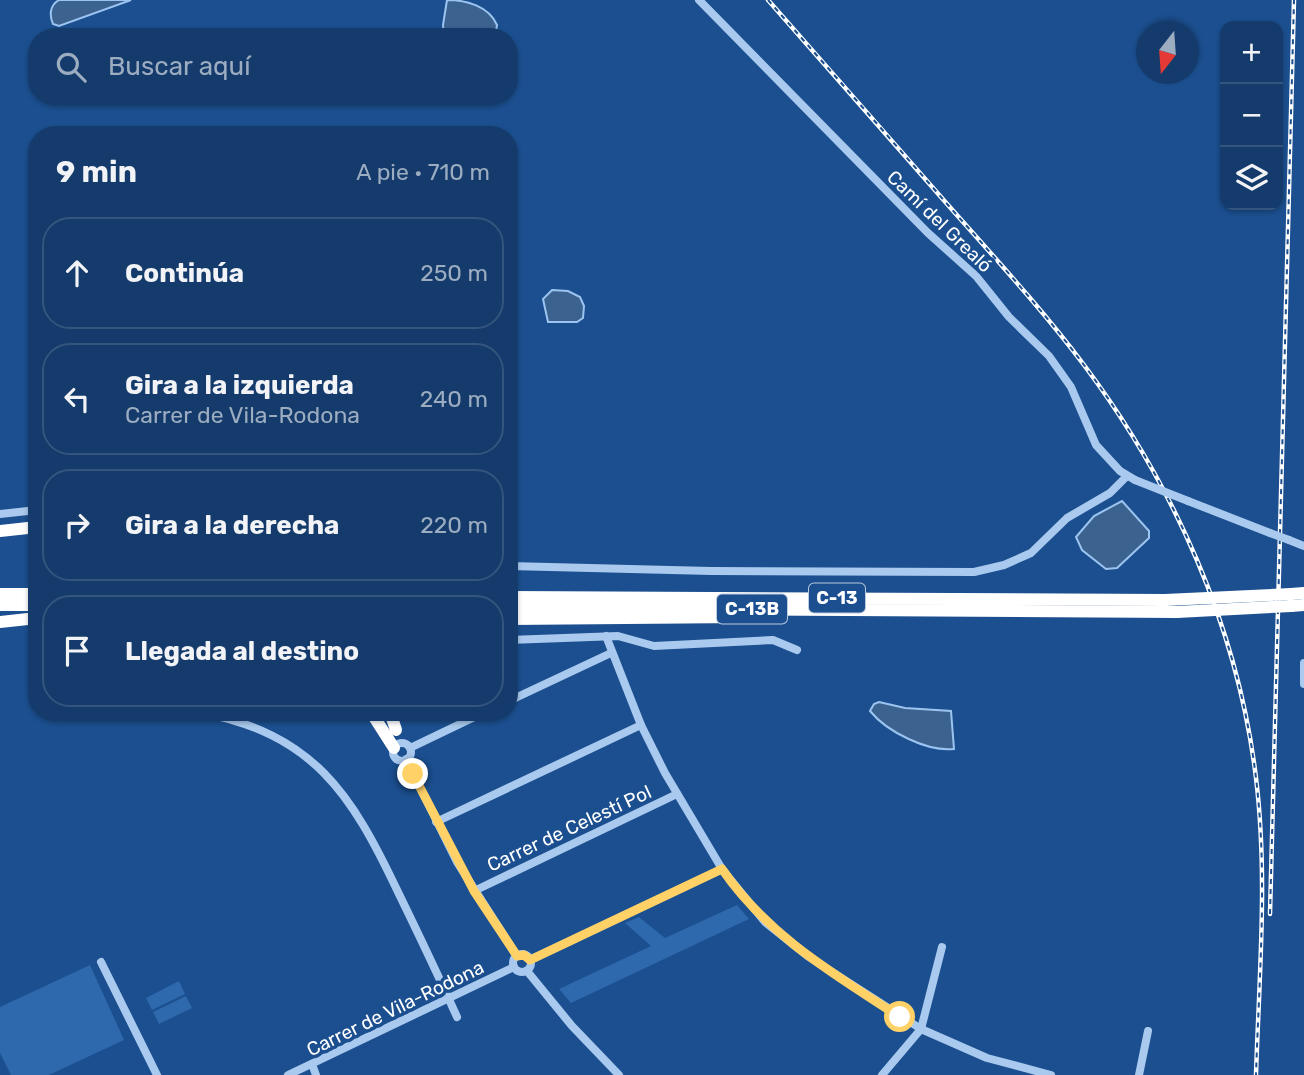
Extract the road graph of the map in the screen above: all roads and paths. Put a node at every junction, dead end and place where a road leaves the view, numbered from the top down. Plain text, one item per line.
1 (699, 0) edge
2 (1131, 478) junction
3 (28, 511) edge
4 (0, 514) edge
5 (28, 528) edge
6 (0, 531) edge
7 (1304, 546) edge
8 (518, 566) edge
9 (0, 594) edge
10 (28, 594) edge
11 (518, 597) edge
12 (1297, 600) edge
13 (0, 605) edge
14 (28, 605) edge
15 (518, 608) edge
16 (995, 611) junction
17 (28, 619) edge
18 (518, 621) edge
19 (0, 622) edge
20 (606, 636) junction
21 (518, 640) edge
22 (797, 650) dead end
23 (611, 653) junction
24 (1304, 663) edge
25 (1303, 682) edge
26 (518, 697) edge
27 (234, 721) edge
28 (379, 721) edge
29 (383, 721) edge
30 (393, 721) edge
31 (396, 721) edge
32 (463, 721) edge
33 (641, 725) junction
34 (396, 730) junction
35 (401, 746) junction
36 (406, 760) junction
37 (677, 794) junction
38 (436, 822) junction
39 (722, 869) junction
40 (474, 891) junction
41 (942, 947) dead end
42 (517, 956) junction
43 (530, 960) junction
44 (101, 962) dead end
45 (514, 967) junction
46 (527, 971) junction
47 (449, 998) junction
48 (457, 1017) dead end
49 (921, 1029) junction
50 (1149, 1031) dead end
51 (312, 1064) junction
52 (303, 1072) edge
53 (157, 1075) edge
54 (289, 1075) edge
55 (316, 1075) edge
56 (619, 1075) edge
57 (883, 1075) edge
58 (1051, 1075) edge
59 (1139, 1075) edge

1 - 2 street, Camí del Grealó
2 - 7 street, bridge
2 - 8 street
3 - 4 street
5 - 6 highway
9 - 10 highway
11 - 12 highway, C-13, bridge
12 - 16 highway, C-13, bridge
13 - 14 highway
15 - 16 highway, C-13B
16 - 18 highway, C-13
17 - 19 highway
20 - 21 street
20 - 22 street
20 - 23 street
23 - 26 street
23 - 33 street
24 - 25 street
27 - 47 street
28 - 35 highway
29 - 35 street
30 - 34 highway
31 - 34 street
32 - 35 street
33 - 37 street
33 - 38 street
34 - 35 street
35 - 36 street
35 - 36 street
36 - 38 street
37 - 39 street
37 - 40 street, Carrer de Celestí Pol
38 - 40 street
39 - 43 street
39 - 49 street
40 - 42 street
41 - 49 street
42 - 43 street
42 - 45 street
43 - 46 street
44 - 53 street
45 - 46 street
45 - 47 street, Carrer de Vila-Rodona
46 - 56 street
47 - 48 street
47 - 51 street, Carrer de Vila-Rodona
49 - 57 street
49 - 58 street
50 - 59 street
51 - 52 street, Carrer de Vila-Rodona
51 - 55 street
52 - 54 street, Carrer de Vila-Rodona

